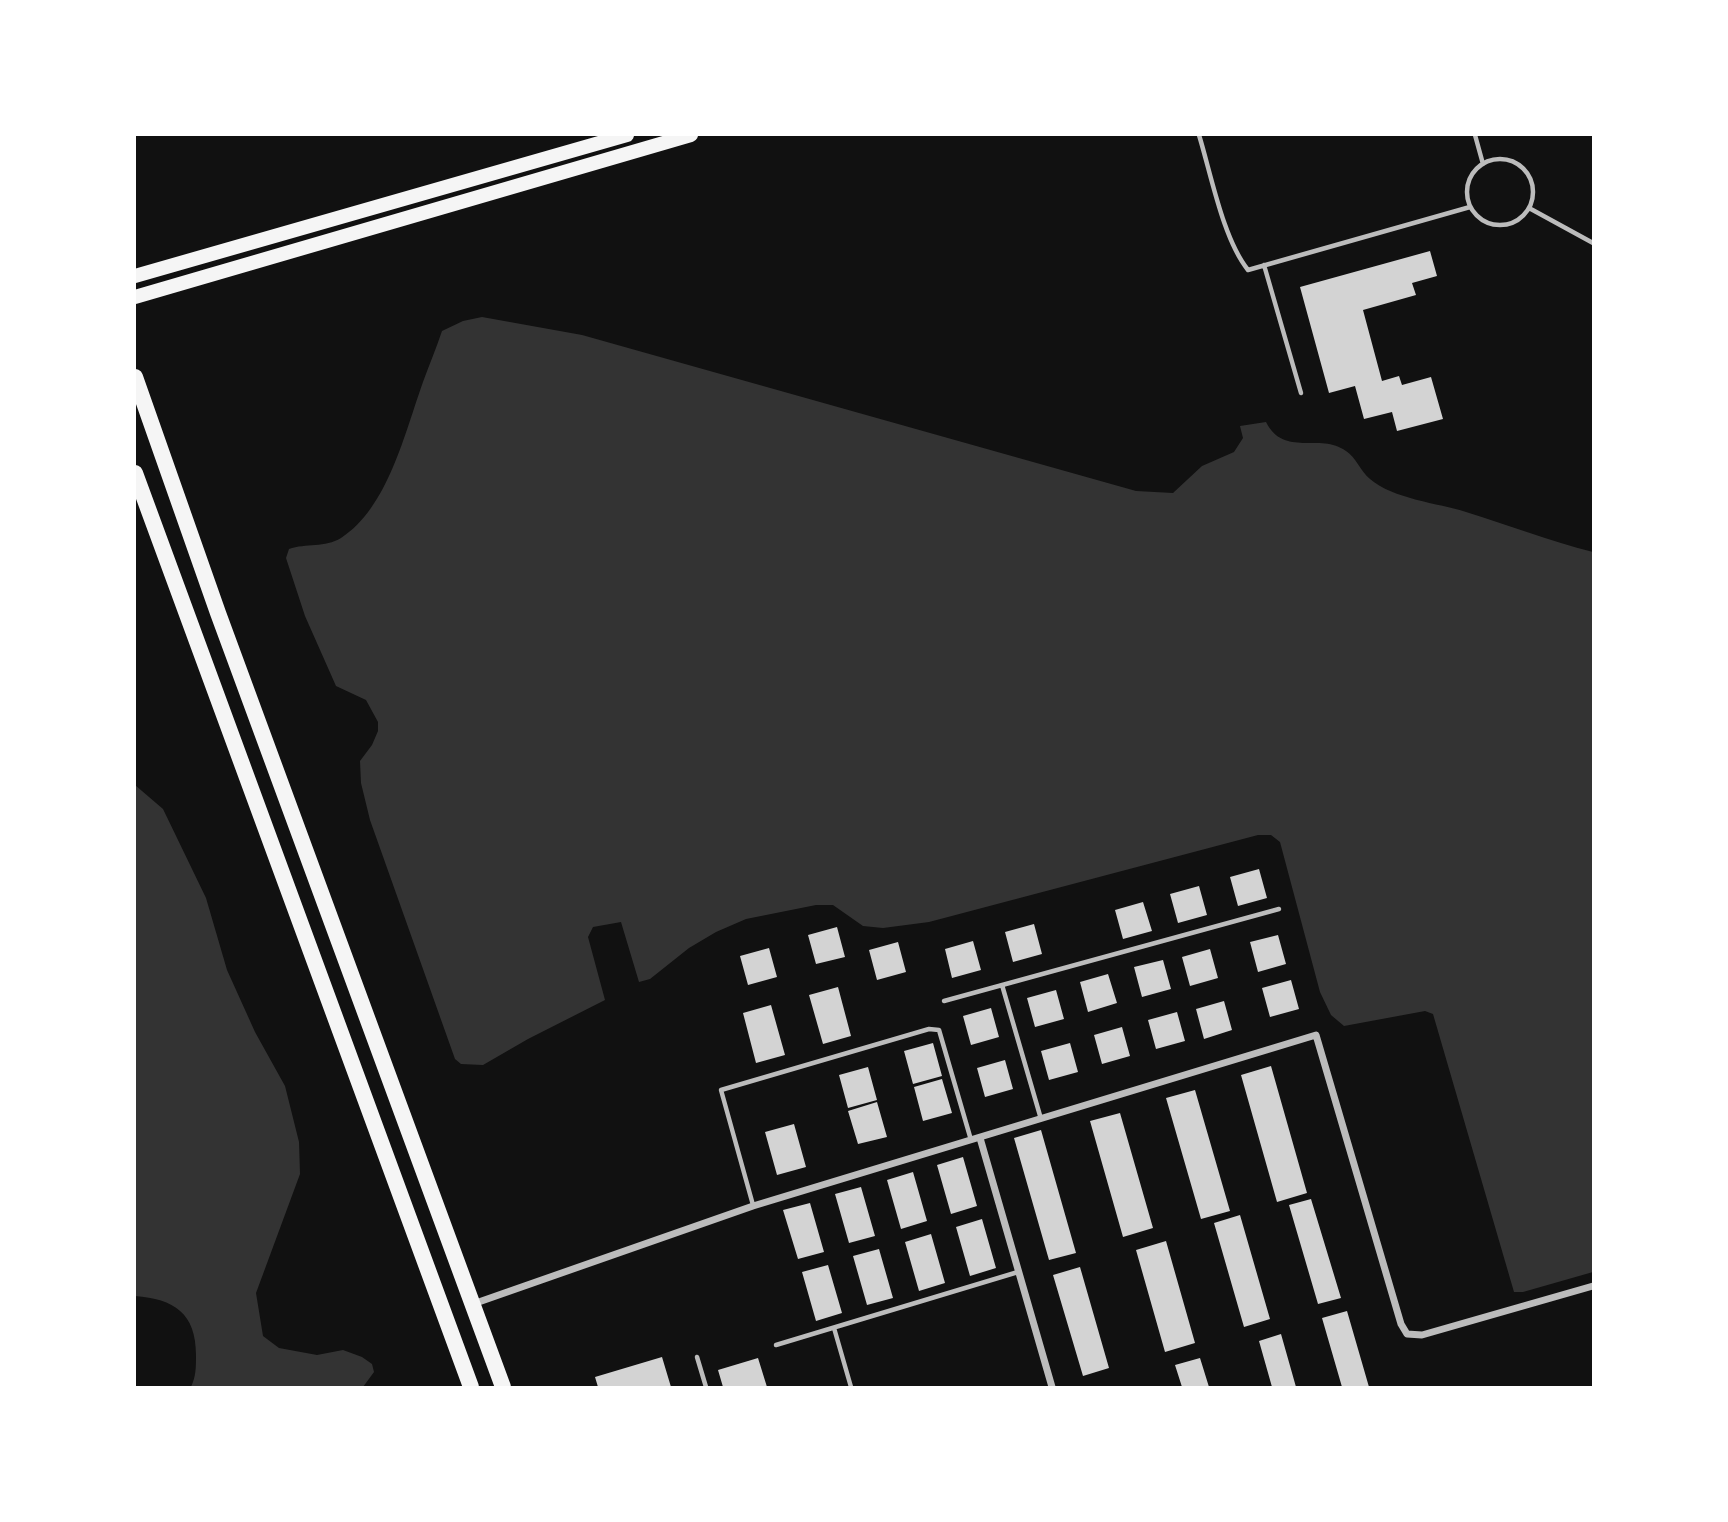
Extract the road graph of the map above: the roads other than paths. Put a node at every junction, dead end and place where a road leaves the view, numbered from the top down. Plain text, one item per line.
1 (627, 135) edge
2 (691, 135) edge
3 (1199, 135) edge
4 (1475, 135) edge
5 (1483, 164) junction
6 (1470, 206) junction
7 (1529, 208) junction
8 (1593, 243) edge
9 (1264, 265) junction
10 (135, 276) edge
11 (135, 297) edge
12 (135, 377) edge
13 (1301, 393) dead end
14 (135, 474) edge
15 (1279, 909) dead end
16 (1002, 985) junction
17 (944, 1001) dead end
18 (1041, 1120) junction
19 (980, 1138) junction
20 (972, 1141) junction
21 (753, 1206) junction
22 (1019, 1272) junction
23 (1593, 1286) edge
24 (472, 1304) junction
25 (834, 1328) junction
26 (776, 1345) dead end
27 (697, 1357) dead end
28 (471, 1387) edge
29 (503, 1387) edge
30 (706, 1387) edge
31 (851, 1387) edge
32 (1052, 1387) edge

1 - 10 main road
2 - 11 main road
3 - 9 lane
4 - 5 lane
5 - 6 lane
5 - 7 lane
6 - 7 lane
6 - 9 lane
7 - 8 lane
9 - 13 lane
12 - 24 main road
14 - 28 main road
15 - 16 lane
16 - 17 lane
16 - 18 lane
18 - 19 street
18 - 23 street
19 - 20 street
19 - 22 street
20 - 21 street
20 - 21 lane
21 - 24 street
22 - 25 lane
22 - 32 street
24 - 29 main road
25 - 26 lane
25 - 31 lane
27 - 30 lane

